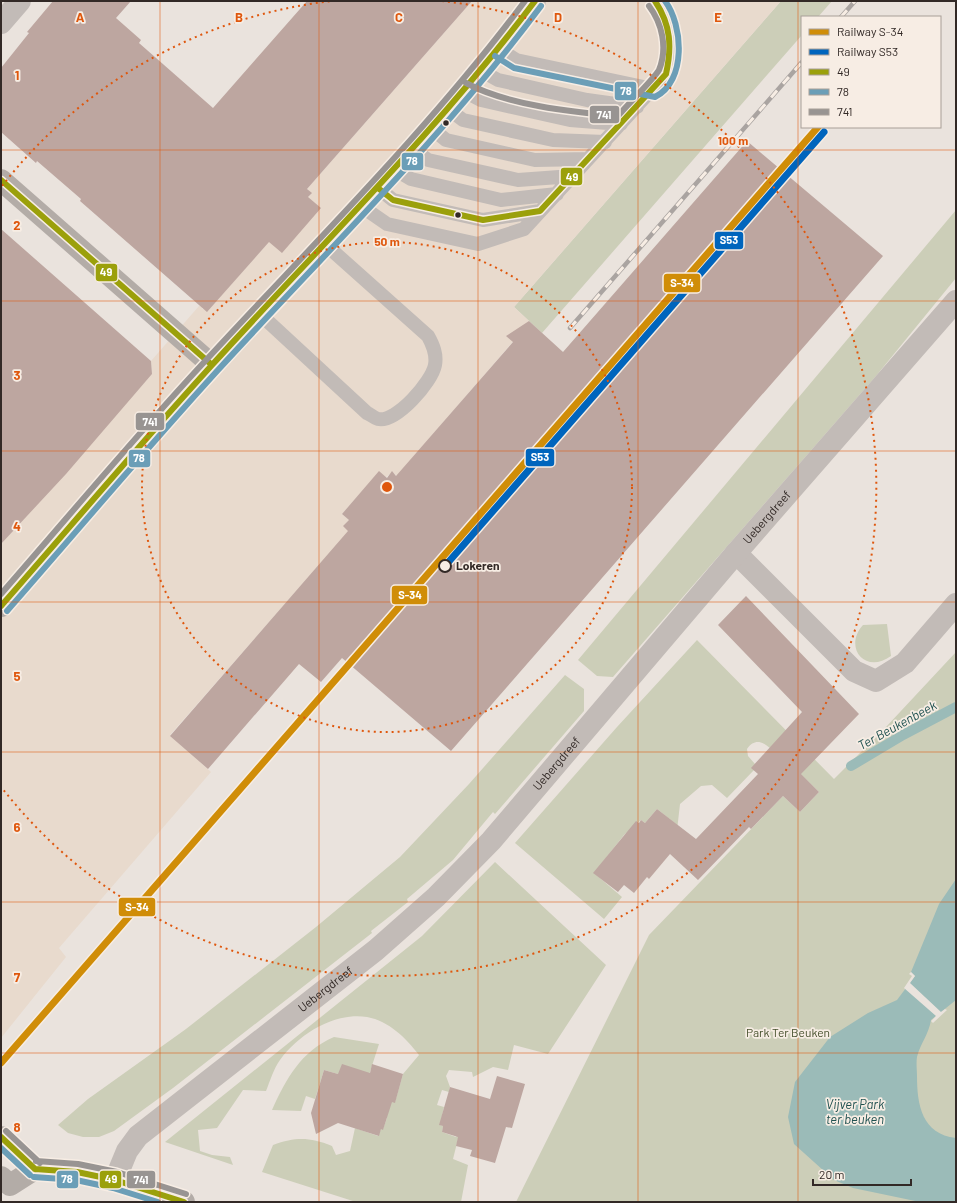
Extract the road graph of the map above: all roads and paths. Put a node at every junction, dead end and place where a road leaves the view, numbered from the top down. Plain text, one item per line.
1 (20, 1) edge
2 (535, 1) edge
3 (655, 1) edge
4 (1, 23) edge
5 (499, 49) junction
6 (480, 70) junction
7 (653, 89) junction
8 (462, 90) junction
9 (637, 107) junction
10 (447, 108) junction
11 (621, 124) junction
12 (430, 127) junction
13 (605, 142) junction
14 (412, 148) junction
15 (588, 159) junction
16 (394, 168) junction
17 (573, 176) junction
18 (1, 180) edge
19 (378, 188) junction
20 (557, 194) junction
21 (361, 206) junction
22 (540, 211) junction
23 (326, 245) junction
24 (956, 301) edge
25 (261, 315) junction
26 (212, 366) junction
27 (736, 553) junction
28 (956, 604) edge
29 (1, 606) edge
30 (1, 1137) edge
31 (35, 1169) junction
32 (115, 1180) junction
33 (4, 1185) edge
34 (184, 1202) edge

1 - 4 street
2 - 5 street
3 - 7 lane
5 - 6 street
5 - 7 lane
6 - 8 street
6 - 9 lane
7 - 9 lane
8 - 10 street
8 - 11 lane
9 - 11 lane
10 - 12 street
10 - 13 lane
11 - 13 lane
12 - 14 street
12 - 15 lane
13 - 15 lane
14 - 16 street
14 - 17 lane
15 - 17 lane
16 - 19 street
16 - 20 lane
17 - 20 lane
18 - 26 street
19 - 21 street
19 - 22 lane
20 - 22 lane
21 - 22 lane
21 - 23 street
23 - 25 street
23 - 25 lane
24 - 27 street, Uebergdreef
25 - 26 street
26 - 29 street
27 - 28 street
27 - 32 street, Uebergdreef
30 - 31 street
31 - 32 street
31 - 33 street
32 - 34 street

